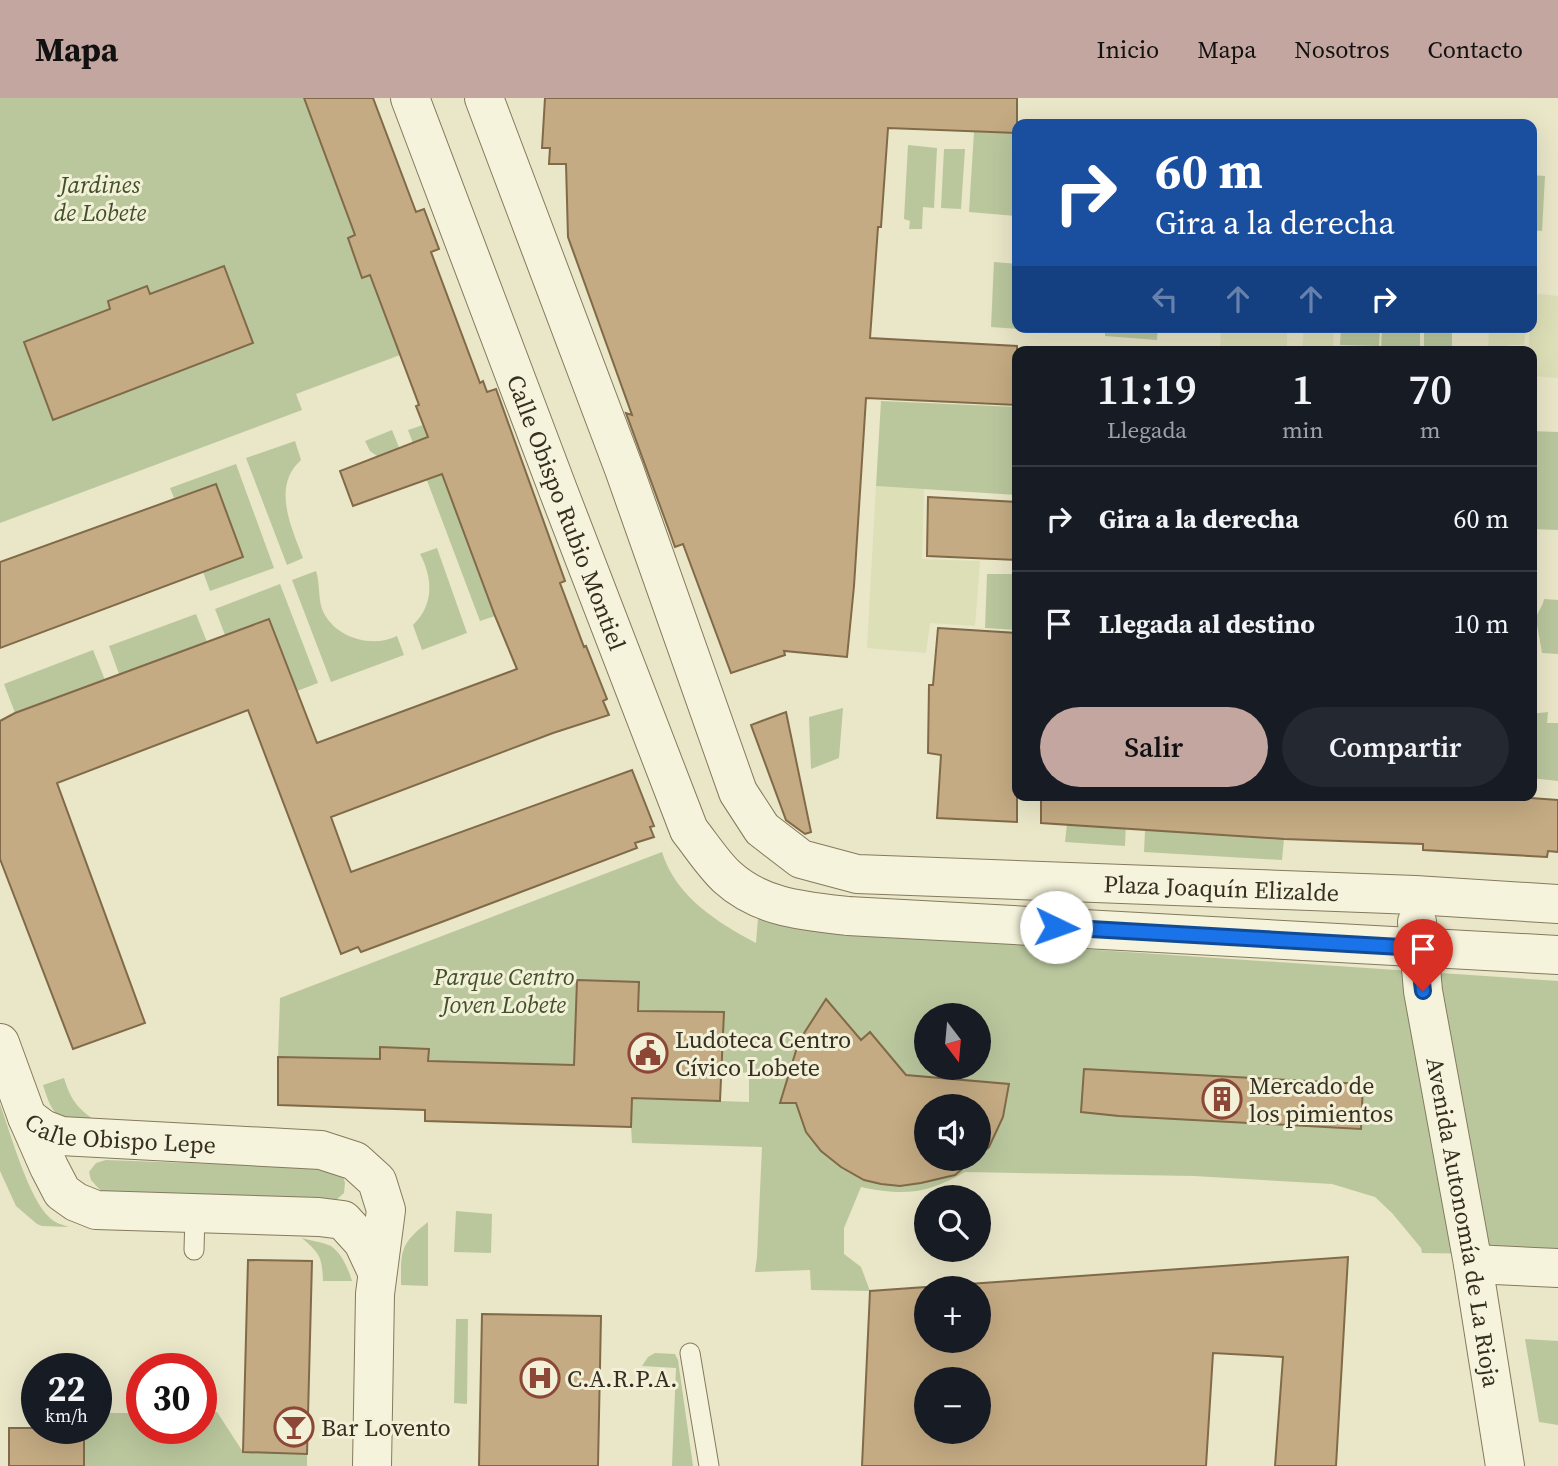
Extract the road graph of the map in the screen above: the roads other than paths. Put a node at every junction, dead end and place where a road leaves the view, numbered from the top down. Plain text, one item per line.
1 (410, 98) edge
2 (484, 98) edge
3 (1415, 895) junction
4 (761, 900) joint
5 (1558, 904) edge
6 (1418, 948) junction
7 (1558, 956) edge
8 (0, 1043) edge
9 (27, 1117) junction
10 (1473, 1264) junction
11 (1558, 1268) edge
12 (377, 1272) junction
13 (690, 1353) dead end
14 (372, 1466) edge
15 (709, 1466) edge
16 (1505, 1466) edge

1 - 4 street, Calle Obispo Rubio Montiel
2 - 3 street, Plaza Joaquín Elizalde
3 - 5 street, Plaza Joaquín Elizalde
3 - 6 street, Avenida Autonomía de La Rioja
4 - 6 street, Plaza Joaquín Elizalde
6 - 7 street, Plaza Joaquín Elizalde
6 - 10 street, Avenida Autonomía de La Rioja
8 - 9 street
9 - 12 street, Calle Obispo Lepe
9 - 12 street, Calle Obispo Lepe
10 - 11 street
10 - 16 street, Avenida Autonomía de La Rioja
12 - 14 street, Calle Obispo Lepe
13 - 15 lane

